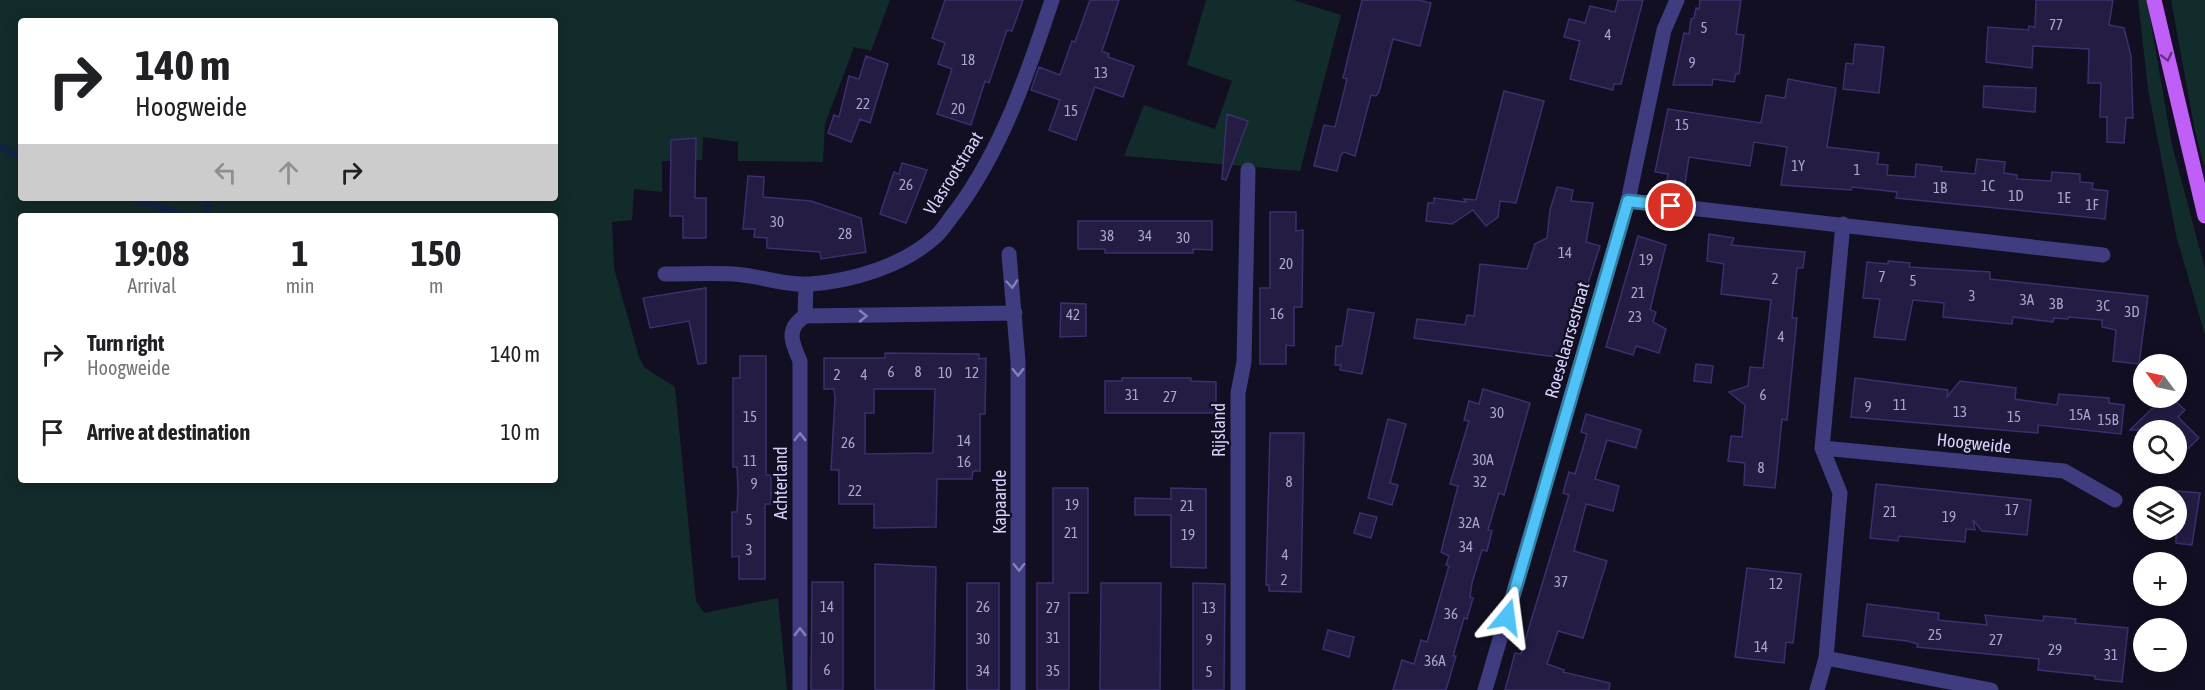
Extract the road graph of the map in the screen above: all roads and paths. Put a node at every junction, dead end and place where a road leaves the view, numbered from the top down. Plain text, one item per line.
1 (1052, 0) edge
2 (1677, 0) edge
3 (2154, 0) edge
4 (1248, 170) dead end
5 (1628, 201) junction
6 (2205, 216) edge
7 (1843, 224) junction
8 (1009, 254) dead end
9 (2103, 255) dead end
10 (665, 274) dead end
11 (806, 284) junction
12 (1015, 313) junction
13 (805, 316) junction
14 (1822, 448) junction
15 (2115, 500) dead end
16 (1826, 658) junction
17 (800, 690) edge
18 (1018, 690) edge
19 (1238, 690) edge
20 (1485, 690) edge
21 (1817, 690) edge
22 (1991, 690) edge

1 - 11 street, Vlasrootstraat
2 - 5 street, Roeselaarsestraat
3 -> 6 main road
4 - 19 street, Rijsland
5 - 7 street
5 - 20 street, Roeselaarsestraat
7 - 9 street
7 - 14 street
8 -> 12 street, Kapaarde
10 - 11 street, Vlasrootstraat
11 - 13 street, Achterland
13 -> 12 street
12 -> 18 street, Kapaarde
17 -> 13 street, Achterland
14 - 15 street, Hoogweide
14 - 16 street
16 - 21 street
16 - 22 street

